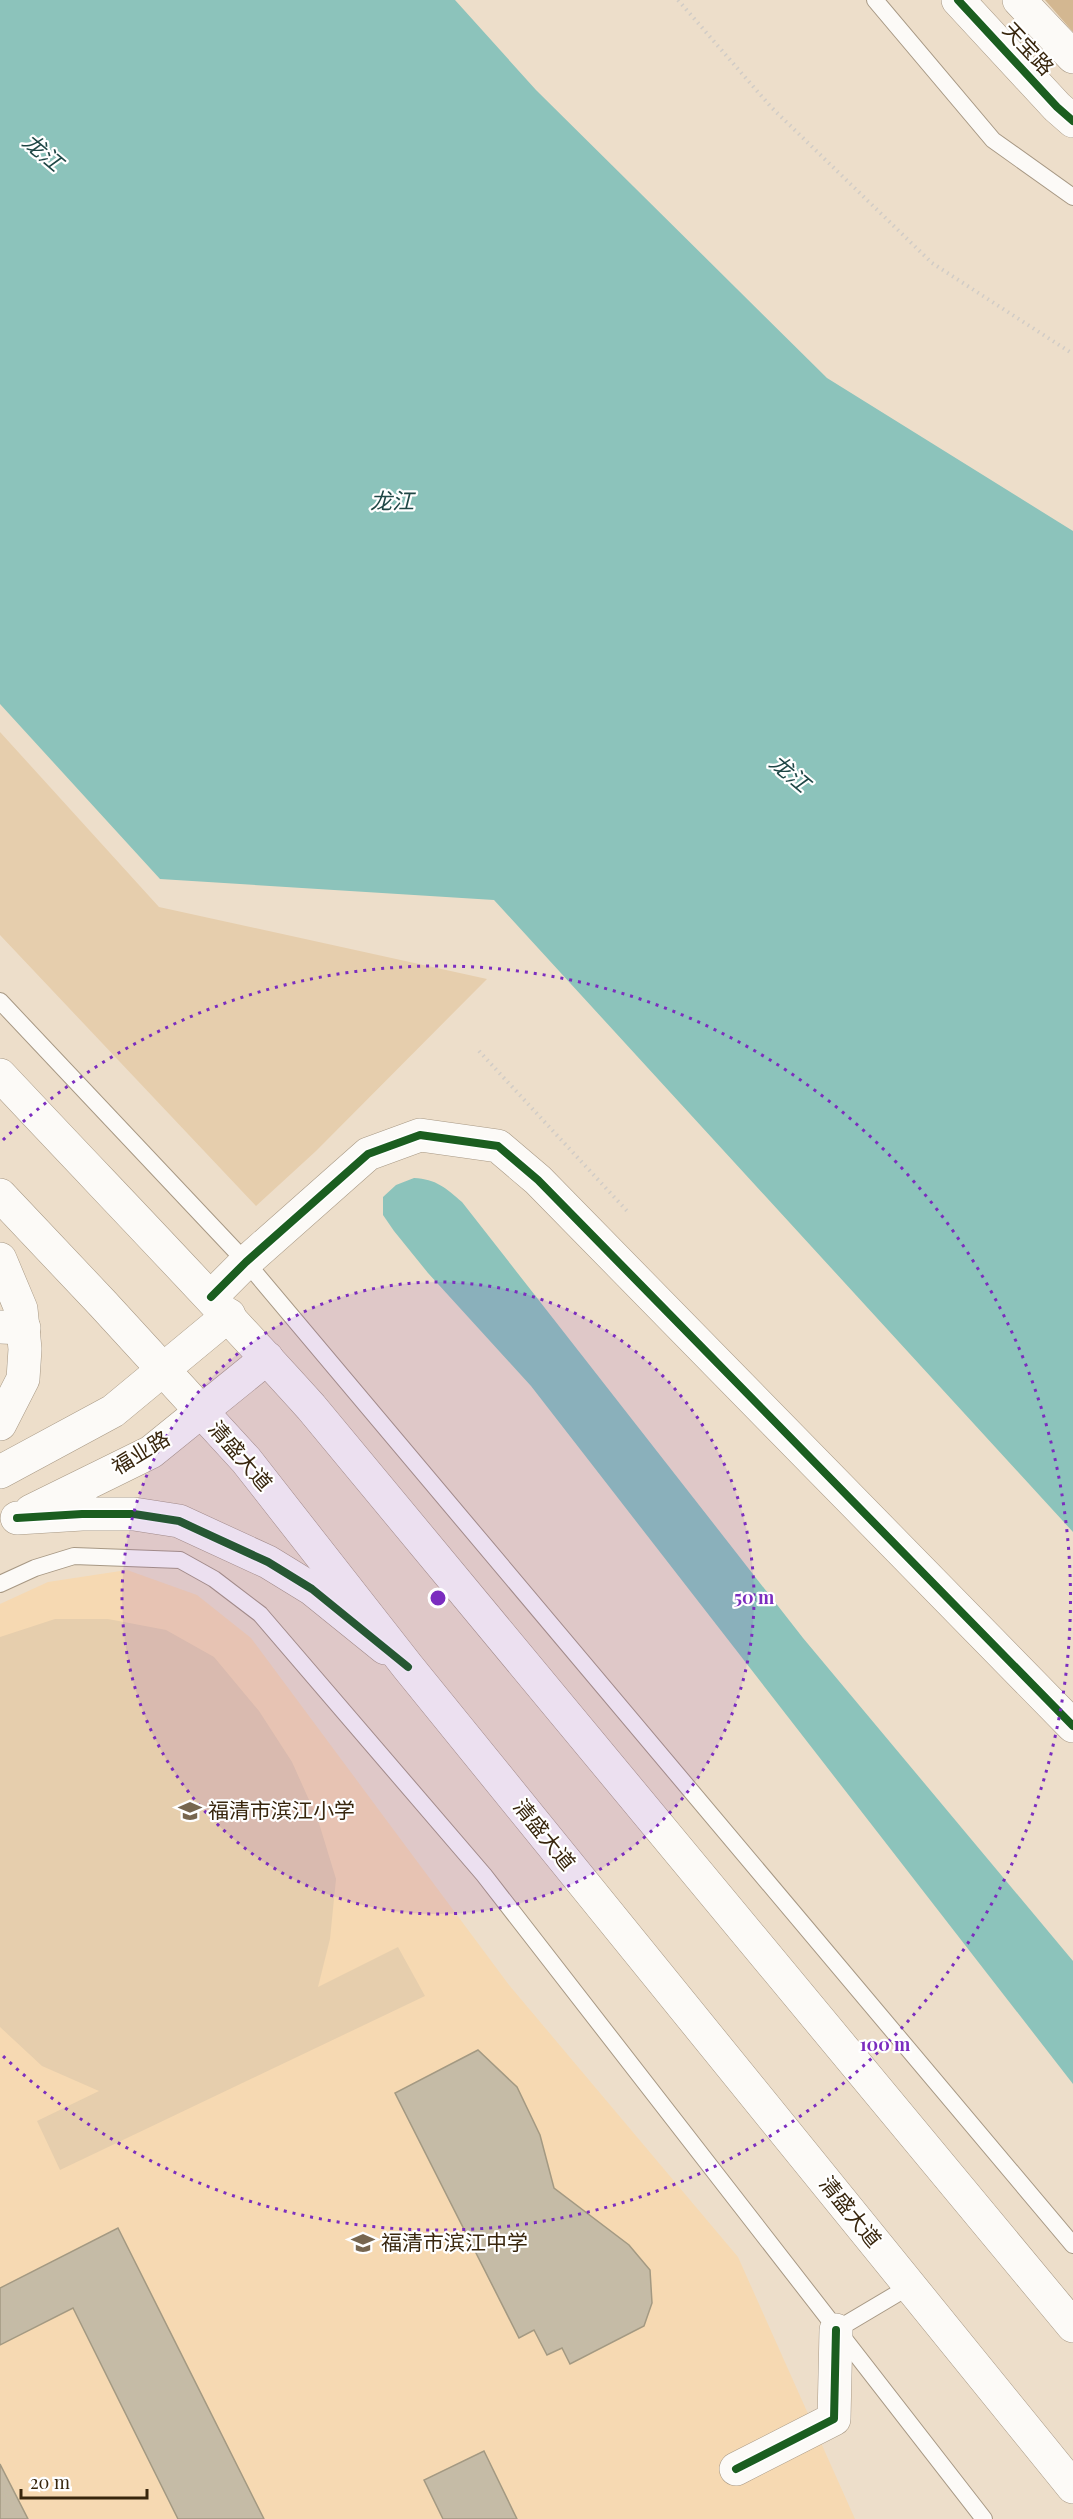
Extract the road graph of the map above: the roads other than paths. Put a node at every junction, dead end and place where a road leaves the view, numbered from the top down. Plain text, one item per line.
1 (874, 0) edge
2 (958, 0) edge
3 (1019, 0) edge
4 (1073, 57) edge
5 (1073, 121) edge
6 (1073, 197) edge
7 (0, 1001) edge
8 (0, 1076) edge
9 (0, 1195) edge
10 (0, 1259) edge
11 (246, 1262) junction
12 (220, 1306) junction
13 (12, 1327) edge
14 (267, 1358) junction
15 (163, 1369) junction
16 (202, 1412) junction
17 (0, 1424) edge
18 (0, 1472) edge
19 (9, 1522) edge
20 (0, 1584) edge
21 (408, 1667) junction
22 (1073, 1726) edge
23 (1073, 2246) edge
24 (910, 2286) junction
25 (1073, 2326) edge
26 (836, 2330) junction
27 (736, 2469) dead end
28 (1073, 2487) edge
29 (984, 2519) edge

1 - 6 lane
2 - 5 main road, 天宝路
3 - 4 main road, 天宝路
7 - 11 lane
8 - 12 main road
9 - 15 main road, 清盛大道
10 - 13 main road
11 - 12 main road
11 - 22 main road
11 - 23 lane
12 - 14 main road
12 - 15 main road
13 - 17 main road
14 - 16 main road, 福业路
14 - 25 main road
15 - 16 main road, 清盛大道
15 - 18 main road
16 - 19 main road, 福业路
16 - 21 main road, 清盛大道
19 - 21 main road
20 - 26 lane
21 - 24 main road, 清盛大道
24 - 26 lane
24 - 28 main road, 清盛大道
26 - 27 main road
26 - 29 lane

